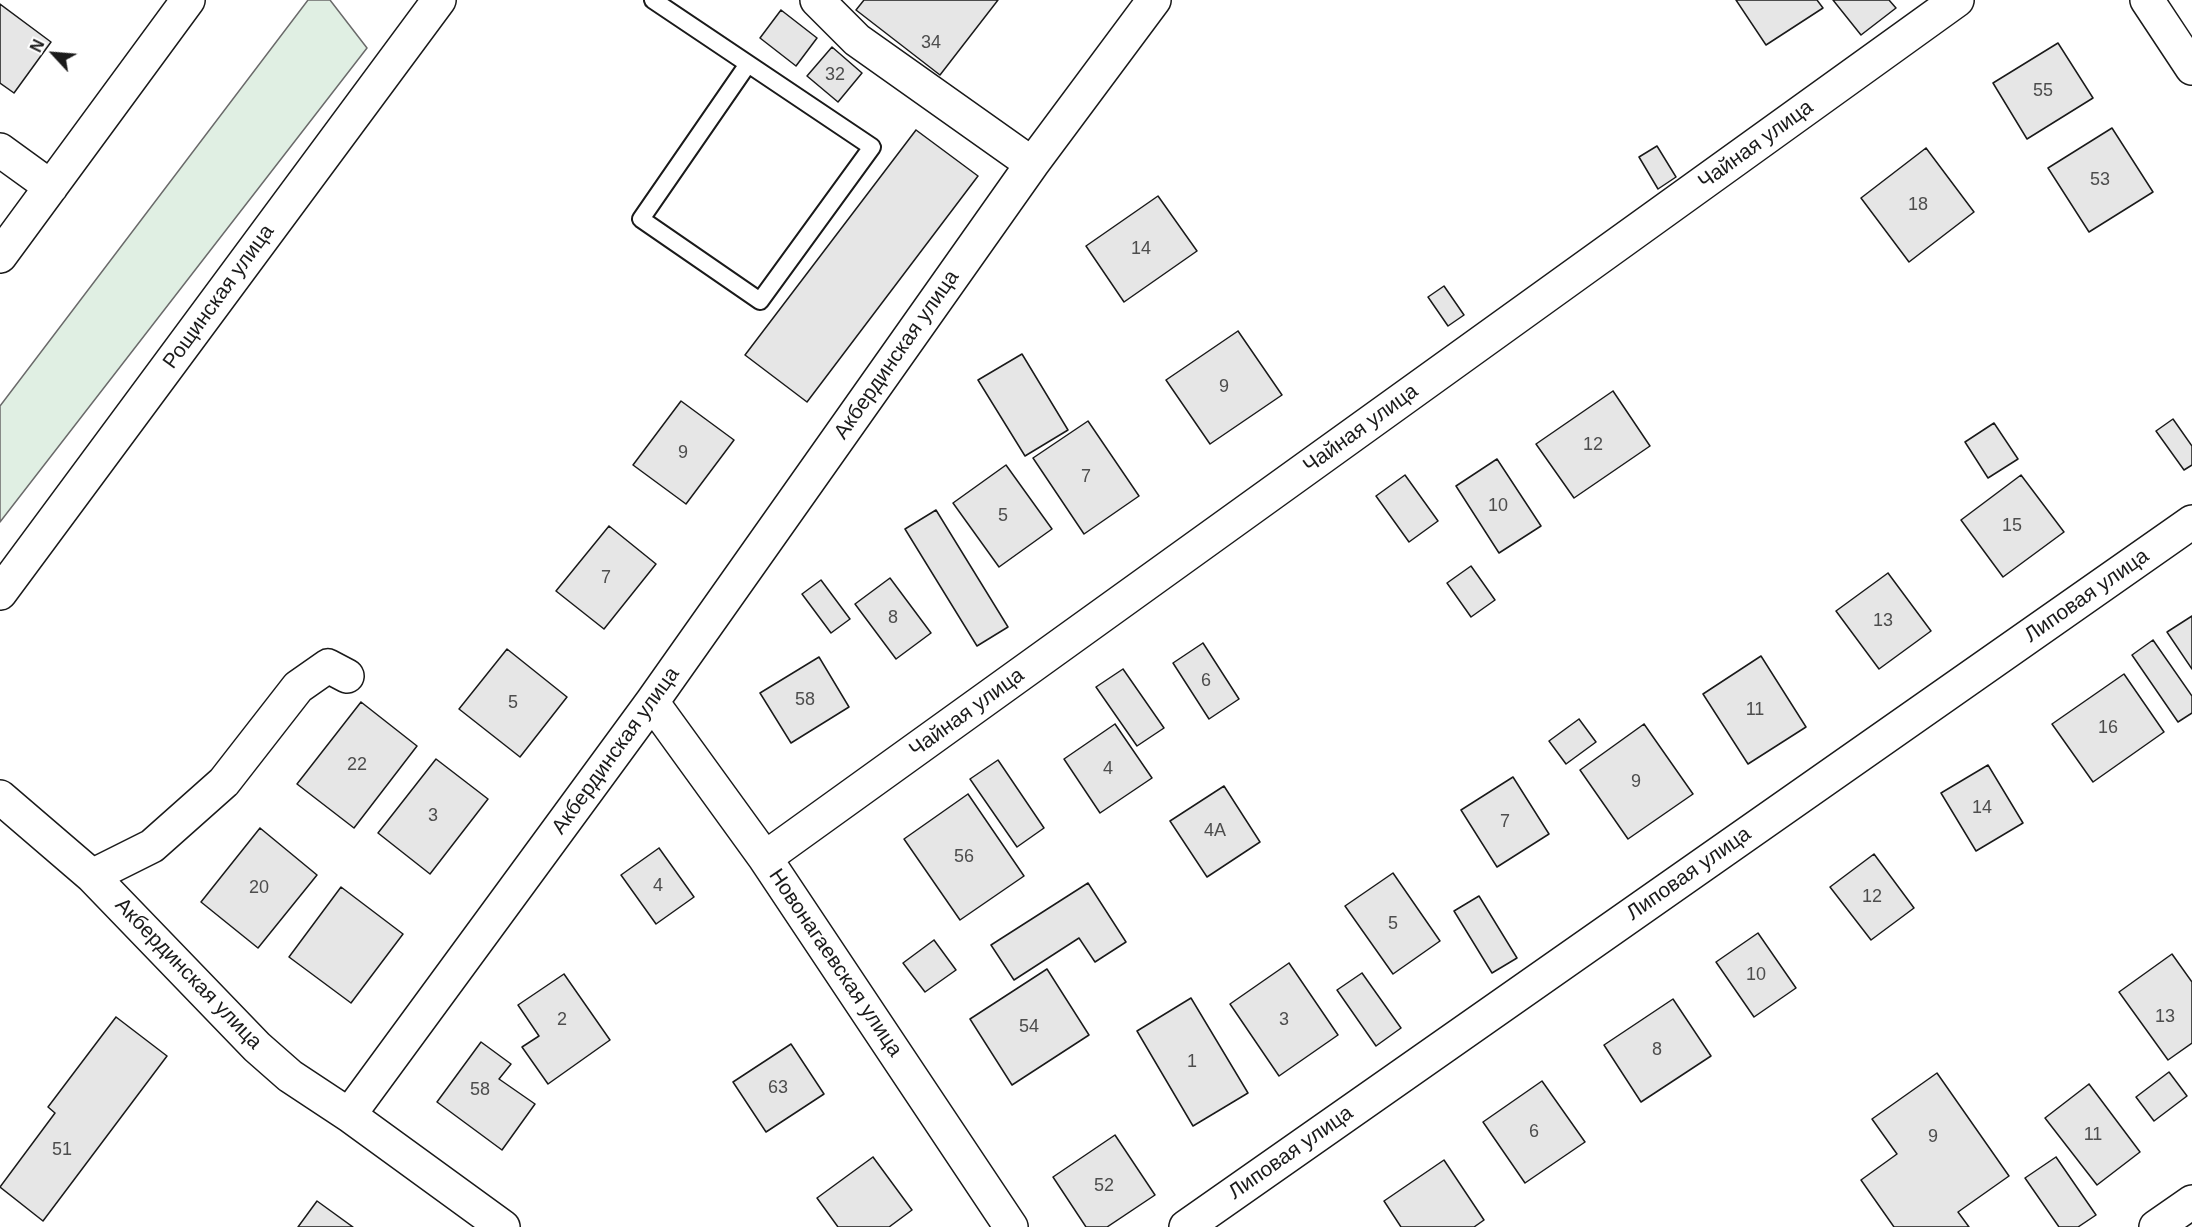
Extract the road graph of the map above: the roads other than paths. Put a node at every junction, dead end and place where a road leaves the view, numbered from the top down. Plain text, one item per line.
1 (188, 0) edge
2 (439, 0) edge
3 (653, 0) edge
4 (818, 0) edge
5 (1154, 0) edge
6 (1957, 0) edge
7 (2147, 0) edge
8 (748, 64) junction
9 (2192, 68) edge
10 (0, 150) edge
11 (1032, 164) junction
12 (51, 187) junction
13 (0, 256) edge
14 (2192, 522) edge
15 (0, 593) edge
16 (347, 676) dead end
17 (652, 702) junction
18 (0, 797) edge
19 (765, 858) junction
20 (92, 876) junction
21 (349, 1115) junction
22 (2192, 1202) edge
23 (503, 1227) edge
24 (1011, 1227) edge
25 (1186, 1227) edge
26 (2156, 1227) edge

1 - 12 street
2 - 15 street, Рощинская улица
3 - 8 lane
4 - 11 street
5 - 11 street, Акбердинская улица
6 - 19 street, Чайная улица
7 - 9 street
8 - 8 lane
10 - 12 street
11 - 17 street, Акбердинская улица
12 - 13 street
14 - 25 street, Липовая улица
16 - 20 street
17 - 19 street, Новонагаевская улица
17 - 21 street, Акбердинская улица
18 - 20 street, Акбердинская улица
19 - 24 street, Новонагаевская улица
20 - 21 street, Акбердинская улица
21 - 23 street
22 - 26 street

